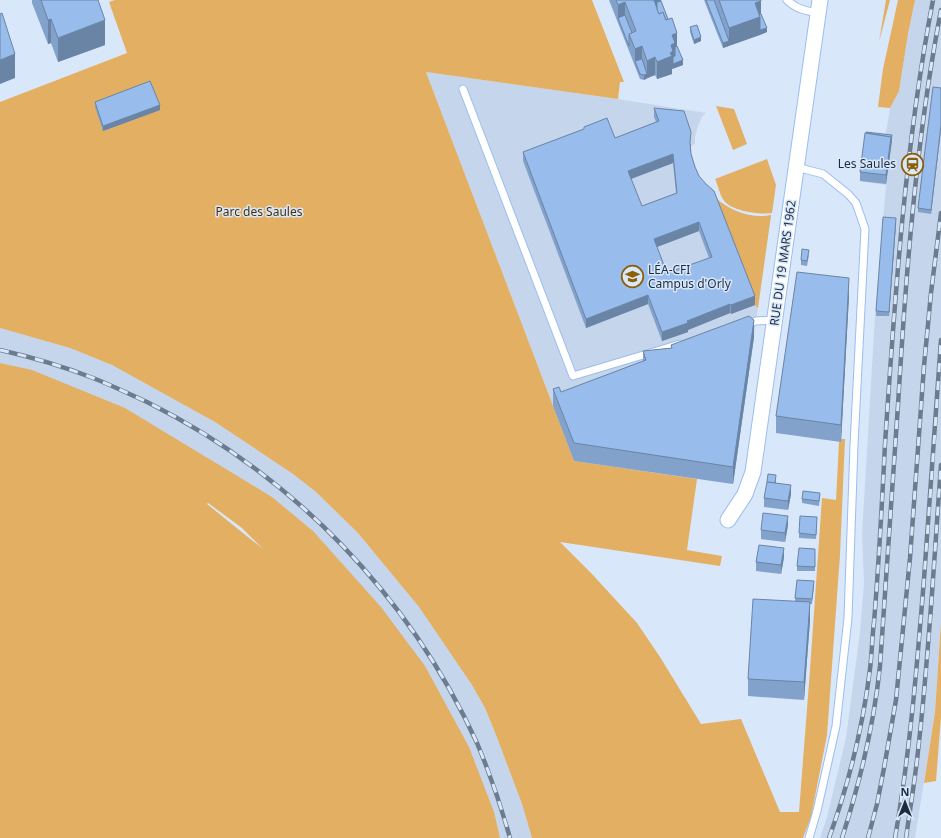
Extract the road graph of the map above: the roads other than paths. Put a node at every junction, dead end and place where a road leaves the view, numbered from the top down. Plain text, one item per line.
1 (787, 0) edge
2 (820, 6) edge
3 (463, 89) dead end
4 (796, 168) junction
5 (775, 320) junction
6 (741, 326) edge
7 (688, 342) edge
8 (728, 520) dead end
9 (809, 838) edge

1 - 2 lane
2 - 4 street, RUE DU 19 MARS 1962
3 - 7 lane
4 - 5 street, RUE DU 19 MARS 1962
4 - 9 lane
5 - 6 lane
5 - 8 street, RUE DU 19 MARS 1962

